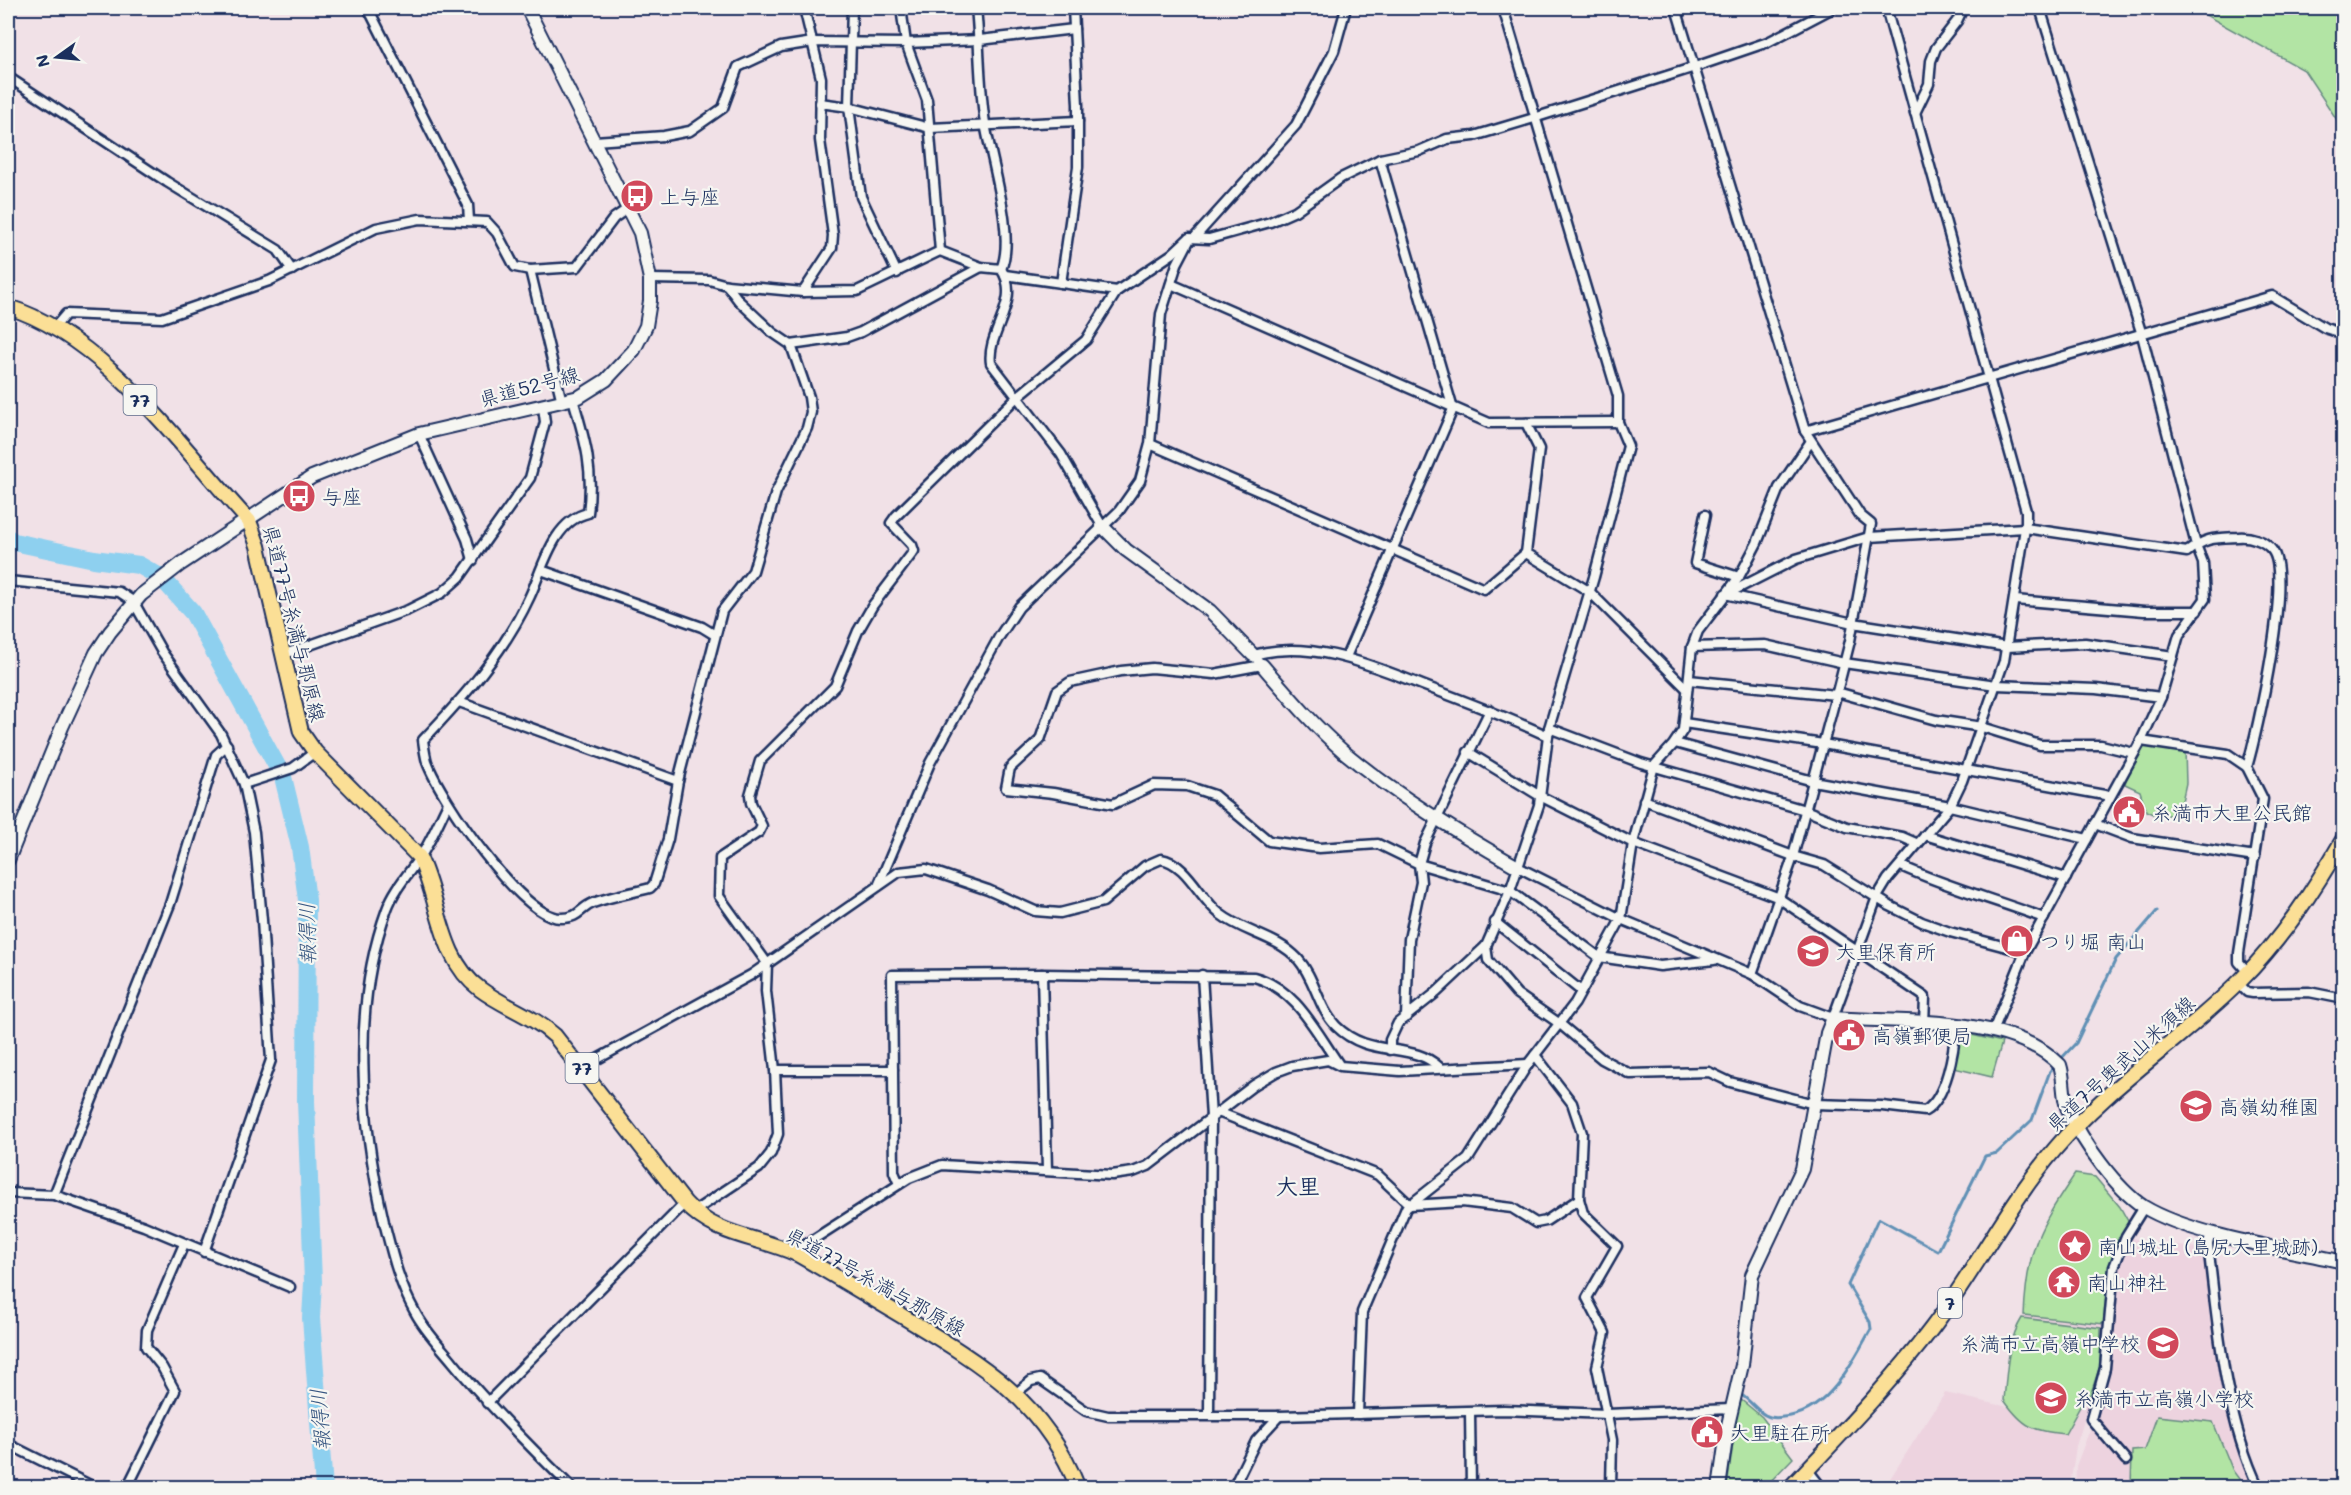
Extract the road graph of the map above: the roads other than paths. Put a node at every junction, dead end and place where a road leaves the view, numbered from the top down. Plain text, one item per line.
1 (368, 8) edge
2 (527, 8) edge
3 (804, 8) edge
4 (852, 8) edge
5 (901, 8) edge
6 (976, 8) edge
7 (1073, 8) edge
8 (1346, 8) edge
9 (1503, 8) edge
10 (1677, 8) edge
11 (1831, 8) edge
12 (1886, 8) edge
13 (1963, 8) edge
14 (2040, 8) edge
15 (1074, 29) junction
16 (980, 40) junction
17 (813, 42) junction
18 (851, 43) junction
19 (906, 43) junction
20 (1695, 67) junction
21 (8, 77) edge
22 (820, 103) junction
23 (849, 107) junction
24 (1915, 113) junction
25 (1534, 118) junction
26 (1078, 121) junction
27 (985, 124) junction
28 (930, 128) junction
29 (595, 141) junction
30 (1380, 159) junction
31 (630, 207) junction
32 (470, 220) junction
33 (1193, 237) junction
34 (940, 251) junction
35 (981, 267) junction
36 (291, 270) junction
37 (530, 270) junction
38 (1003, 272) junction
39 (897, 273) junction
40 (650, 279) junction
41 (1061, 283) junction
42 (1171, 284) junction
43 (727, 285) junction
44 (1117, 291) junction
45 (802, 292) junction
46 (8, 307) edge
47 (54, 328) junction
48 (2343, 334) edge
49 (2142, 335) junction
50 (791, 345) junction
51 (1990, 378) junction
52 (1016, 398) junction
53 (568, 400) junction
54 (543, 407) junction
55 (1453, 409) junction
56 (1618, 422) junction
57 (1526, 423) junction
58 (1805, 431) junction
59 (419, 434) junction
60 (1811, 441) junction
61 (1150, 444) junction
62 (1705, 515) dead end
63 (249, 521) junction
64 (1102, 526) junction
65 (2025, 528) junction
66 (1869, 537) junction
67 (2196, 545) junction
68 (1393, 548) junction
69 (1526, 553) junction
70 (473, 560) junction
71 (541, 570) junction
72 (1738, 577) junction
73 (8, 581) edge
74 (1590, 592) junction
75 (1725, 594) junction
76 (137, 598) junction
77 (2015, 600) junction
78 (2197, 611) junction
79 (1853, 623) junction
80 (715, 634) junction
81 (2007, 646) junction
82 (1692, 647) junction
83 (282, 655) junction
84 (1253, 655) junction
85 (2173, 656) junction
86 (1346, 657) junction
87 (1844, 663) junction
88 (1262, 665) junction
89 (1689, 680) junction
90 (1996, 685) junction
91 (1687, 690) junction
92 (1836, 694) junction
93 (2161, 697) junction
94 (459, 702) junction
95 (1490, 710) junction
96 (1684, 723) junction
97 (1982, 727) junction
98 (1549, 732) junction
99 (2141, 741) junction
100 (1675, 743) junction
101 (1823, 744) junction
102 (226, 745) junction
103 (315, 752) junction
104 (1468, 752) junction
105 (2134, 753) junction
106 (1654, 766) junction
107 (2247, 767) junction
108 (1966, 771) junction
109 (678, 781) junction
110 (1813, 781) junction
111 (247, 784) junction
112 (1540, 796) junction
113 (2110, 796) junction
114 (1644, 800) junction
115 (448, 803) junction
116 (1950, 806) junction
117 (1805, 810) junction
118 (1439, 819) junction
119 (2095, 824) junction
120 (1925, 835) junction
121 (2343, 838) edge
122 (2087, 839) junction
123 (1633, 843) junction
124 (1918, 844) junction
125 (1793, 856) junction
126 (419, 857) junction
127 (2255, 857) junction
128 (8, 860) edge
129 (1419, 864) junction
130 (1516, 866) junction
131 (1901, 866) junction
132 (2066, 878) junction
133 (878, 885) junction
134 (1510, 891) junction
135 (1777, 897) junction
136 (1876, 897) junction
137 (2044, 918) junction
138 (1621, 919) junction
139 (1495, 922) junction
140 (1486, 946) junction
141 (1856, 948) junction
142 (2025, 952) junction
143 (1599, 957) junction
144 (1718, 959) junction
145 (767, 963) junction
146 (2248, 972) junction
147 (1042, 974) junction
148 (1752, 974) junction
149 (1202, 975) junction
150 (2238, 983) junction
151 (1581, 991) junction
152 (2343, 999) edge
153 (1406, 1017) junction
154 (1833, 1018) junction
155 (1924, 1023) junction
156 (1560, 1024) junction
157 (1956, 1026) junction
158 (1993, 1031) junction
159 (1390, 1050) junction
160 (1535, 1055) junction
161 (1528, 1064) junction
162 (1340, 1066) junction
163 (1440, 1067) junction
164 (581, 1068) junction
165 (775, 1070) junction
166 (893, 1070) junction
167 (1814, 1104) junction
168 (1214, 1114) junction
169 (2077, 1125) junction
170 (1047, 1170) junction
171 (899, 1184) junction
172 (8, 1193) edge
173 (54, 1195) junction
174 (1579, 1199) junction
175 (1410, 1205) junction
176 (689, 1207) junction
177 (2144, 1207) junction
178 (2211, 1232) junction
179 (184, 1244) junction
180 (204, 1252) junction
181 (797, 1254) junction
182 (2343, 1262) edge
183 (290, 1287) dead end
184 (1016, 1393) junction
185 (487, 1403) junction
186 (1731, 1409) junction
187 (1470, 1412) junction
188 (1358, 1413) junction
189 (1209, 1414) junction
190 (1607, 1414) junction
191 (1279, 1416) junction
192 (8, 1444) edge
193 (2126, 1460) dead end
194 (1808, 1469) junction
195 (96, 1488) edge
196 (127, 1488) edge
197 (572, 1488) edge
198 (1078, 1488) edge
199 (1233, 1488) edge
200 (1471, 1488) edge
201 (1611, 1488) edge
202 (1719, 1488) edge
203 (1790, 1488) edge
204 (1822, 1488) edge
205 (2259, 1488) edge

1 - 32 street
2 - 29 street, 県道52号線
3 - 17 street
4 - 18 street
5 - 19 street
6 - 16 street
7 - 15 street
8 - 33 street
9 - 25 street
10 - 20 street
11 - 20 street
12 - 24 street
13 - 24 street
14 - 49 street
15 - 16 street
15 - 26 street
16 - 19 street
16 - 27 street
17 - 18 street
17 - 22 street
17 - 29 street
18 - 19 street
18 - 23 street
19 - 28 street
20 - 25 street
20 - 58 street
21 - 36 street
22 - 23 street
22 - 45 street
23 - 28 street
23 - 39 street
24 - 51 street
25 - 30 street
25 - 56 street
26 - 27 street
26 - 41 street
27 - 28 street
27 - 38 street
28 - 34 street
29 - 31 street, 県道52号線
30 - 33 street
30 - 55 street
31 - 37 street
31 - 40 street, 県道52号線
32 - 36 street
32 - 37 street
33 - 42 street
33 - 44 street
34 - 35 street
34 - 39 street
35 - 38 street
35 - 50 street
36 - 47 street
37 - 53 street
38 - 41 street
38 - 52 street
39 - 45 street
40 - 43 street
40 - 53 street, 県道52号線
41 - 44 street
42 - 55 street
42 - 61 street
43 - 45 street
43 - 50 street
44 - 52 street
46 - 47 main road, 県道77号糸満与那原線 / 77
47 - 63 main road, 県道77号糸満与那原線 / 77
48 - 49 street
49 - 51 street
49 - 67 street
50 - 80 street
51 - 58 street
51 - 65 street
52 - 64 street
52 - 145 street
53 - 54 street, 県道52号線
53 - 71 street
54 - 59 street, 県道52号線
54 - 70 street
55 - 57 street
55 - 68 street
56 - 57 street
56 - 74 street
57 - 69 street
58 - 60 street
59 - 63 street, 県道52号線
59 - 70 street
60 - 66 street
60 - 72 street
61 - 64 street
61 - 68 street
62 - 72 street
63 - 76 street, 県道52号線
63 - 83 main road, 県道77号糸満与那原線 / 77
64 - 84 street
64 - 133 street
65 - 66 street
65 - 67 street
65 - 77 street
66 - 75 street
66 - 79 street
67 - 78 street
67 - 107 street
68 - 69 street
68 - 86 street
69 - 74 street
70 - 83 street
71 - 80 street
71 - 94 street
72 - 75 street
73 - 76 street
74 - 91 street
74 - 98 street
75 - 79 street
75 - 82 street
76 - 102 street
76 - 128 street, 県道52号線
77 - 78 street
77 - 81 street
78 - 85 street
79 - 81 street
79 - 87 street
80 - 109 street
81 - 85 street
81 - 90 street
82 - 87 street
82 - 89 street
83 - 103 main road, 県道77号糸満与那原線 / 77
84 - 86 street
84 - 88 street
85 - 93 street
86 - 95 street
87 - 90 street
87 - 92 street
88 - 118 street
88 - 129 street
89 - 91 street
89 - 92 street
90 - 93 street
90 - 97 street
91 - 96 street
92 - 97 street
92 - 101 street
93 - 99 street
94 - 109 street
94 - 115 street
95 - 98 street
95 - 104 street
96 - 100 street
96 - 101 street
97 - 105 street
97 - 108 street
98 - 106 street
98 - 112 street
99 - 105 street
99 - 107 street
100 - 106 street
100 - 110 street
101 - 108 street
101 - 110 street
102 - 111 street
102 - 173 street
103 - 111 street
103 - 126 main road, 県道77号糸満与那原線 / 77
104 - 112 street
104 - 118 street
105 - 113 street
106 - 114 street
106 - 117 street
107 - 127 street
108 - 113 street
108 - 116 street
109 - 115 street
110 - 116 street
110 - 117 street
111 - 180 street
112 - 123 street
112 - 130 street
113 - 119 street
114 - 123 street
114 - 125 street
115 - 126 street
116 - 120 street
116 - 122 street
117 - 124 street
117 - 125 street
118 - 129 street
118 - 130 street
119 - 122 street
119 - 127 street
120 - 124 street
120 - 132 street
121 - 146 main road, 県道7号奥武山米須線 / 7
122 - 132 street
123 - 135 street
123 - 138 street
124 - 131 street
125 - 135 street
125 - 136 street
126 - 164 main road, 県道77号糸満与那原線 / 77
126 - 185 street
127 - 146 street
129 - 134 street
129 - 153 street
130 - 134 street
130 - 138 street
131 - 136 street
131 - 137 street
132 - 137 street
133 - 145 street
133 - 159 street
134 - 139 street
134 - 143 street
135 - 141 street
135 - 148 street
136 - 141 street
136 - 142 street
137 - 142 street
138 - 143 street
138 - 144 street
139 - 140 street
139 - 151 street
140 - 153 street
140 - 156 street
141 - 154 street
141 - 155 street
142 - 158 street
143 - 144 street
143 - 151 street
144 - 148 street
145 - 164 street
145 - 165 street
146 - 150 main road, 県道7号奥武山米須線 / 7
147 - 149 street
147 - 166 street
147 - 170 street
148 - 154 street
149 - 162 street
149 - 168 street
150 - 152 street
150 - 169 main road, 県道7号奥武山米須線 / 7
151 - 156 street
153 - 159 street
154 - 155 street
154 - 167 street
155 - 157 street
156 - 160 street
156 - 167 street
157 - 158 street
157 - 167 street
158 - 169 street
159 - 163 street
160 - 161 street
160 - 174 street
161 - 163 street
161 - 175 street
162 - 163 street
162 - 168 street
164 - 176 main road, 県道77号糸満与那原線 / 77
165 - 166 street
165 - 176 street
166 - 171 street
167 - 186 street
168 - 170 street
168 - 175 street
168 - 189 street
169 - 177 street
169 - 194 main road, 県道7号奥武山米須線 / 7
170 - 171 street
171 - 181 street
172 - 173 street
173 - 179 street
174 - 175 street
174 - 190 street
175 - 188 street
176 - 181 main road, 県道77号糸満与那原線 / 77
176 - 185 street
177 - 178 street
177 - 193 street
178 - 182 street
178 - 205 street
179 - 180 street
179 - 196 street
180 - 183 street
181 - 184 main road, 県道77号糸満与那原線 / 77
184 - 189 street
184 - 198 main road, 県道77号糸満与那原線 / 77
185 - 197 street
186 - 190 street
186 - 202 street
187 - 188 street
187 - 190 street
187 - 200 street
188 - 191 street
189 - 191 street
190 - 201 street
191 - 199 street
192 - 195 street
194 - 203 main road, 県道7号奥武山米須線 / 7
194 - 204 street

